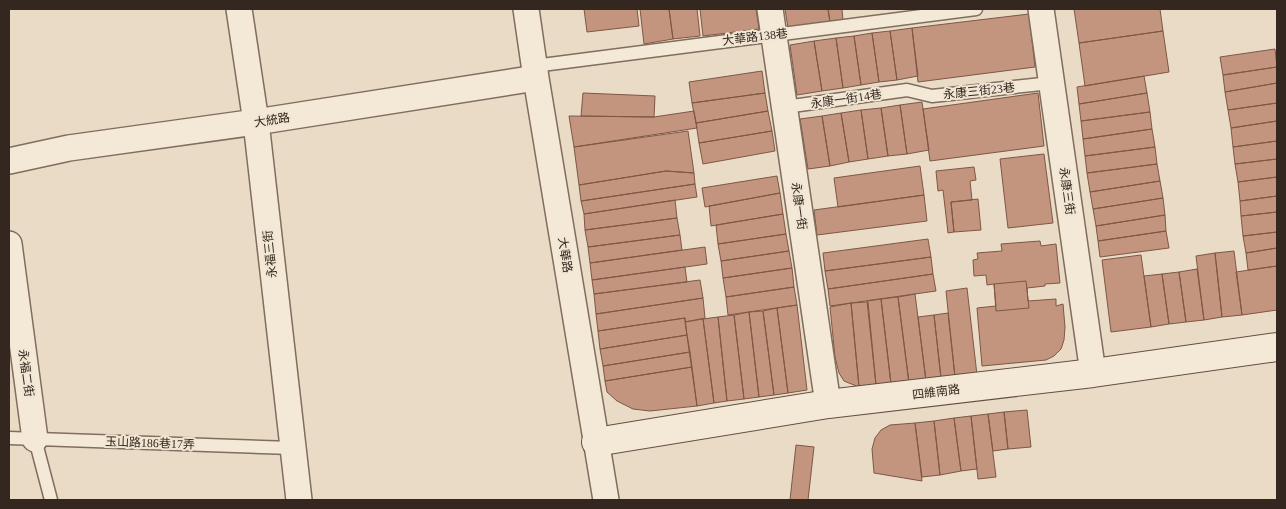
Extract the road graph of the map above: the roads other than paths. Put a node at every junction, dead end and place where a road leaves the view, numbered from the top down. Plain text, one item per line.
1 (239, 9) edge
2 (526, 9) edge
3 (770, 9) edge
4 (976, 9) edge
5 (1041, 9) edge
6 (773, 34) junction
7 (535, 72) junction
8 (1051, 83) junction
9 (907, 90) joint
10 (785, 107) junction
11 (256, 122) junction
12 (9, 161) edge
13 (9, 244) edge
14 (1277, 347) edge
15 (1093, 373) junction
16 (828, 404) junction
17 (9, 438) edge
18 (35, 439) junction
19 (596, 442) junction
20 (292, 448) junction
21 (51, 500) edge
22 (298, 500) edge
23 (606, 500) edge

1 - 11 street, 永福三街
2 - 7 street, 大華路
3 - 6 street, 永康一街
4 - 6 lane, 大華路138巷
5 - 8 street, 永康三街
6 - 7 lane, 大華路138巷
6 - 10 street, 永康一街
7 - 11 street, 大統路
7 - 19 street, 大華路
8 - 9 lane, 永康三街23巷
8 - 15 street, 永康三街
9 - 10 lane, 永康一街14巷
10 - 16 street, 永康一街
11 - 12 street, 大統路
11 - 20 street, 永福三街
13 - 18 street, 永福二街
14 - 15 street, 四維南路
15 - 16 street, 四維南路
16 - 19 street, 四維南路
17 - 18 lane, 玉山路186巷17弄
18 - 20 lane, 玉山路186巷17弄
18 - 21 lane, 永福二街
19 - 23 street, 大華路
20 - 22 street, 永福三街

